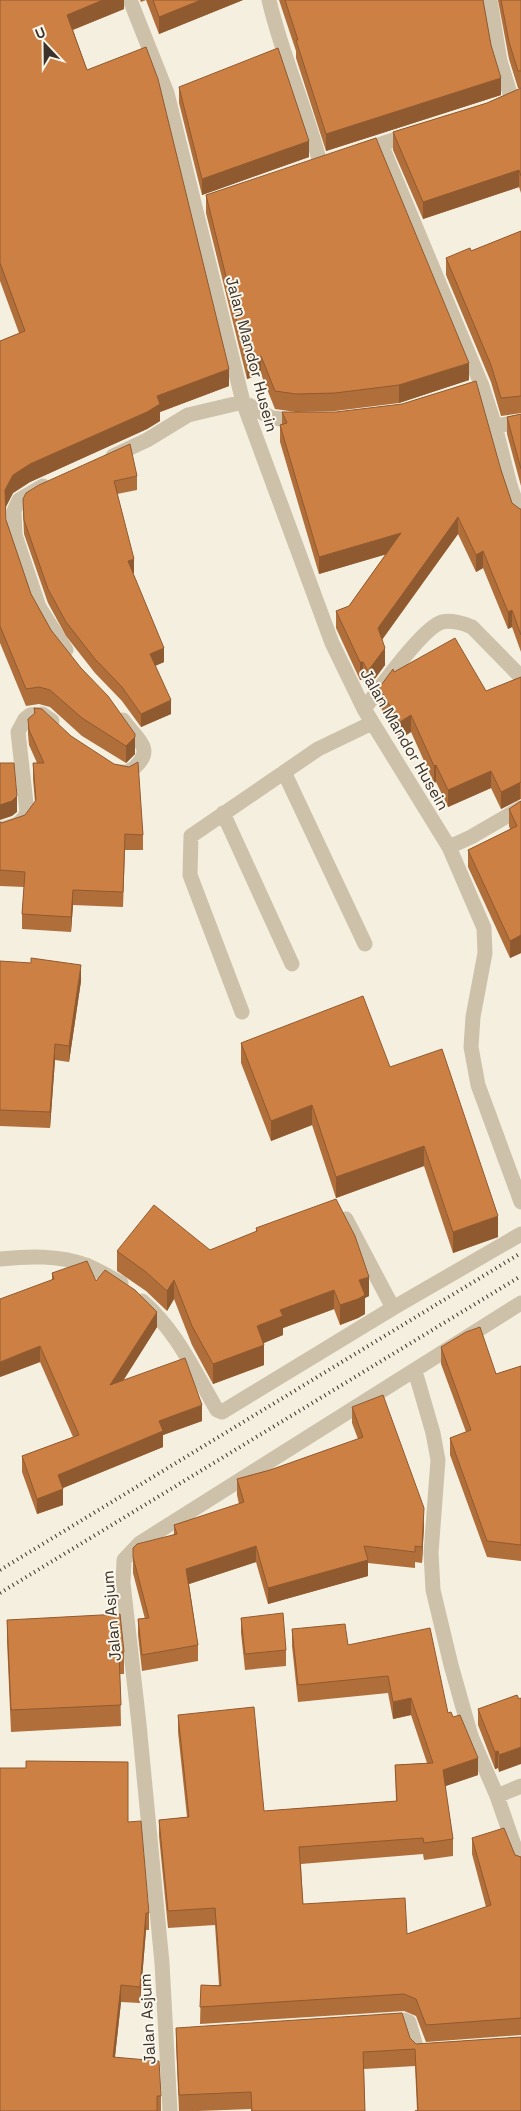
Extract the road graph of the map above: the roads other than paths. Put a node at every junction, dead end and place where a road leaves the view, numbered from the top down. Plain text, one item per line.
1 (130, 0) edge
2 (269, 0) edge
3 (490, 0) edge
4 (512, 100) edge
5 (428, 129) edge
6 (382, 144) junction
7 (320, 163) junction
8 (302, 170) edge
9 (213, 201) edge
10 (195, 207) junction
11 (482, 386) junction
12 (446, 398) edge
13 (243, 402) junction
14 (316, 420) edge
15 (521, 422) edge
16 (495, 426) junction
17 (103, 460) edge
18 (58, 479) edge
19 (521, 517) edge
20 (76, 664) edge
21 (521, 677) edge
22 (115, 707) edge
23 (364, 709) junction
24 (372, 723) junction
25 (62, 729) edge
26 (105, 762) edge
27 (284, 772) junction
28 (521, 808) edge
29 (223, 813) junction
30 (0, 829) edge
31 (449, 847) junction
32 (365, 944) dead end
33 (292, 964) dead end
34 (242, 1012) dead end
35 (521, 1202) edge
36 (345, 1218) edge
37 (521, 1234) edge
38 (0, 1258) edge
39 (521, 1302) edge
40 (393, 1308) junction
41 (415, 1371) junction
42 (521, 1786) edge
43 (497, 1796) junction
44 (521, 1865) edge
45 (364, 2022) edge
46 (442, 2050) edge
47 (170, 2111) edge

1 - 10 street, Jalan Mandor Husein
2 - 7 street
3 - 4 street
5 - 6 street
6 - 7 street
6 - 11 street
7 - 8 street
9 - 10 street
10 - 13 street, Jalan Mandor Husein
11 - 12 street
11 - 16 street
13 - 14 street
13 - 17 street
13 - 23 street, Jalan Mandor Husein
15 - 16 street
16 - 19 street
18 - 20 street
21 - 23 street
22 - 26 street
23 - 24 street, Jalan Mandor Husein
24 - 27 street
24 - 31 street, Jalan Mandor Husein
25 - 30 street
27 - 29 street
27 - 32 street
28 - 31 street
29 - 33 street
29 - 34 street
31 - 35 street, Jalan Mandor Husein
36 - 40 street
37 - 40 street
38 - 40 street
39 - 41 street, Jalan Asjum
41 - 43 street
41 - 47 street, Jalan Asjum
42 - 43 street
43 - 44 street
45 - 46 street

